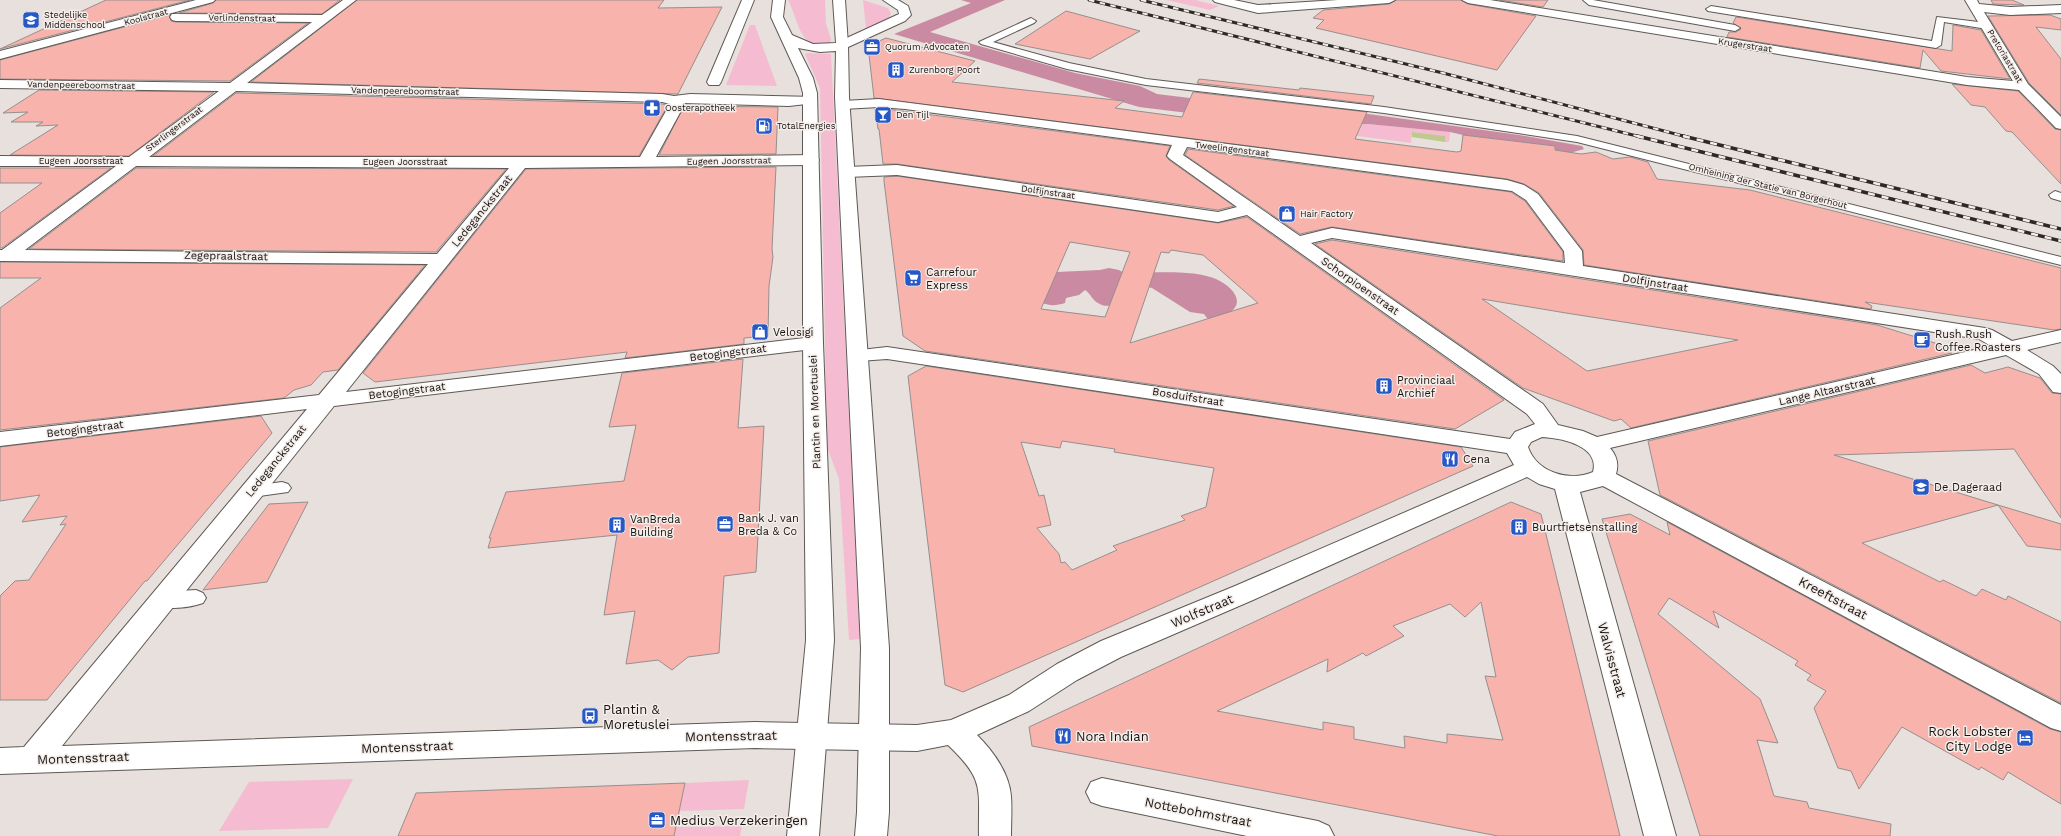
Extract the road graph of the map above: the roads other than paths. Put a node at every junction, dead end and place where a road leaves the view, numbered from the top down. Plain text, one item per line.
1 (209, 0) edge
2 (350, 0) edge
3 (748, 0) edge
4 (779, 0) edge
5 (889, 0) edge
6 (1219, 0) edge
7 (1390, 0) edge
8 (1468, 0) edge
9 (1588, 0) edge
10 (838, 1) edge
11 (1973, 3) edge
12 (1714, 4) edge
13 (2061, 9) edge
14 (161, 13) junction
15 (323, 19) junction
16 (1031, 21) dead end
17 (1703, 22) junction
18 (1987, 26) junction
19 (1735, 28) dead end
20 (786, 37) junction
21 (7, 40) dead end
22 (842, 45) junction
23 (36, 46) junction
24 (0, 55) edge
25 (714, 82) dead end
26 (0, 84) edge
27 (2023, 86) junction
28 (231, 87) junction
29 (674, 100) junction
30 (810, 100) junction
31 (843, 105) junction
32 (2061, 125) edge
33 (1181, 143) junction
34 (811, 160) junction
35 (0, 161) edge
36 (132, 161) junction
37 (645, 162) junction
38 (521, 163) junction
39 (847, 172) junction
40 (1249, 208) junction
41 (1296, 242) junction
42 (3, 256) edge
43 (444, 258) junction
44 (2061, 261) edge
45 (1574, 271) junction
46 (2061, 336) edge
47 (813, 343) junction
48 (2010, 349) junction
49 (859, 355) junction
50 (2061, 387) edge
51 (327, 400) junction
52 (1550, 430) junction
53 (0, 438) edge
54 (1594, 445) junction
55 (1522, 458) junction
56 (1604, 477) junction
57 (1566, 484) junction
58 (282, 488) dead end
59 (252, 491) junction
60 (196, 598) dead end
61 (162, 600) junction
62 (2061, 719) edge
63 (954, 732) junction
64 (814, 735) junction
65 (875, 738) junction
66 (32, 760) junction
67 (0, 761) edge
68 (1102, 792) dead end
69 (803, 836) edge
70 (871, 836) edge
71 (995, 836) edge
72 (1318, 836) edge
73 (1660, 836) edge

1 - 14 street, Koolstraat
2 - 15 street, Sterlingerstraat
3 - 25 street
4 - 20 street, Plantin en Moretuslei
5 - 22 street
6 - 7 street
8 - 27 street, Krugerstraat
9 - 17 lane
10 - 22 street
11 - 13 street
11 - 18 street, Pretoriastraat
12 - 17 lane
12 - 18 lane
14 - 15 street, Verlindenstraat
14 - 23 street, Koolstraat
15 - 28 street, Sterlingerstraat
16 - 44 lane, Omheining der Statie van Borgerhout
17 - 19 lane
18 - 27 street, Pretoriastraat
20 - 22 street
20 - 30 street, Plantin en Moretuslei
21 - 23 street
22 - 31 street
23 - 24 street, Koolstraat
26 - 28 street, Vandenpeereboomstraat
27 - 32 street, Pretoriastraat
28 - 29 street, Vandenpeereboomstraat
28 - 36 street, Sterlingerstraat
29 - 30 street, Vandenpeereboomstraat
29 - 37 street
30 - 34 street, Plantin en Moretuslei
31 - 33 street, Tweelingenstraat
31 - 39 street
33 - 40 street, Schorpioenstraat
33 - 45 street, Tweelingenstraat
34 - 37 street, Eugeen Joorsstraat
34 - 47 street, Plantin en Moretuslei
35 - 36 street, Eugeen Joorsstraat
36 - 38 street, Eugeen Joorsstraat
36 - 42 street, Sterlingerstraat
37 - 38 street, Eugeen Joorsstraat
38 - 43 street, Ledeganckstraat
39 - 40 street, Dolfijnstraat
39 - 49 street
40 - 41 street, Schorpioenstraat
41 - 45 street, Dolfijnstraat
41 - 52 street, Schorpioenstraat
42 - 43 street, Zegepraalstraat
43 - 51 street, Ledeganckstraat
45 - 48 street, Dolfijnstraat
46 - 48 street, Lange Altaarstraat
47 - 51 street, Betogingstraat
47 - 64 street, Plantin en Moretuslei
48 - 50 street, Dolfijnstraat
48 - 54 street, Lange Altaarstraat
49 - 55 street, Bosduifstraat
49 - 65 street
51 - 53 street, Betogingstraat
51 - 59 street, Ledeganckstraat
52 - 54 street
52 - 55 street
54 - 56 street
55 - 57 street, Bosduifstraat
55 - 63 street, Wolfstraat
56 - 57 street, Bosduifstraat
56 - 62 street, Kreeftstraat
57 - 73 street, Walvisstraat
58 - 59 lane
59 - 61 street, Ledeganckstraat
60 - 61 lane
61 - 66 street, Ledeganckstraat
63 - 65 street, Wolfstraat
63 - 71 street
64 - 65 street
64 - 66 street, Montensstraat
64 - 69 street, Plantin en Moretuslei
65 - 70 street
66 - 67 street, Montensstraat
68 - 72 street, Nottebohmstraat

